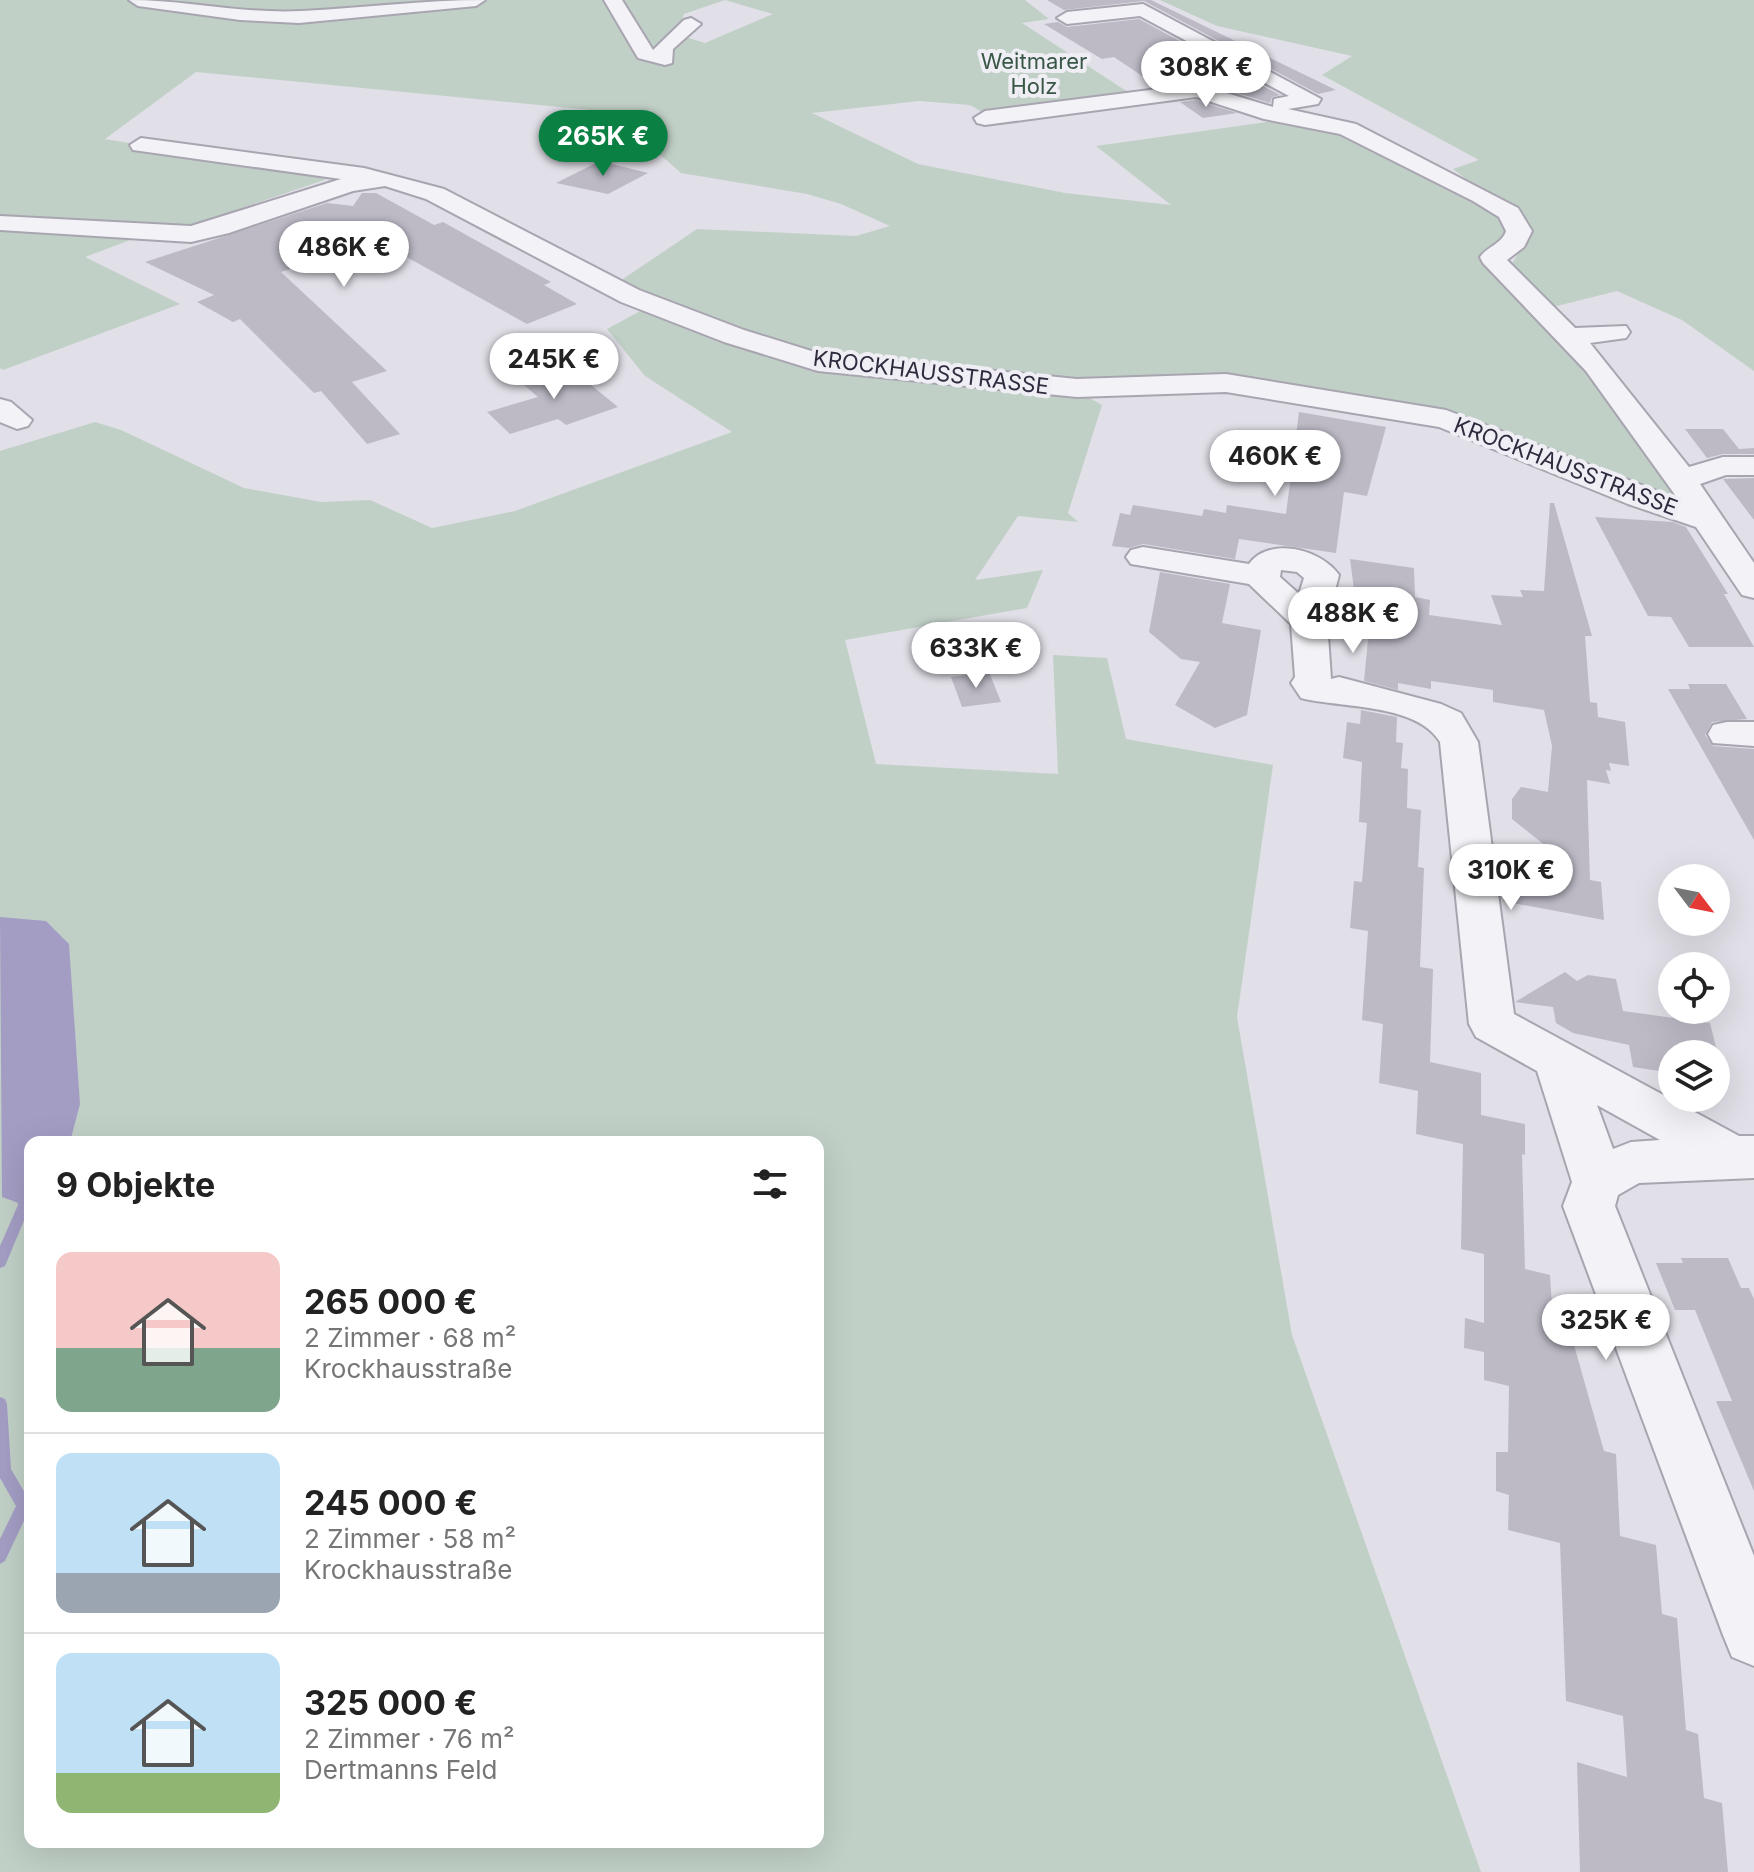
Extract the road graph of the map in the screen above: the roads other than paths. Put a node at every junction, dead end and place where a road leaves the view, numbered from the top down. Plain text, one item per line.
1 (138, 0) edge
2 (476, 0) edge
3 (613, 0) edge
4 (1067, 18) dead end
5 (691, 24) dead end
6 (1272, 114) junction
7 (985, 118) dead end
8 (141, 145) dead end
9 (386, 179) junction
10 (0, 223) edge
11 (1616, 332) dead end
12 (1568, 337) junction
13 (1740, 461) edge
14 (1678, 474) junction
15 (1738, 553) edge
16 (1143, 557) dead end
17 (1556, 1059) junction
18 (1744, 1157) edge
19 (1597, 1182) junction
20 (1754, 1635) edge

1 - 2 street
3 - 5 street
4 - 6 street
6 - 7 street
6 - 12 street
8 - 9 street
9 - 10 street, KROCKHAUSSTRASSE
9 - 15 street, KROCKHAUSSTRASSE
11 - 12 street
12 - 14 street
13 - 14 street
14 - 15 street
16 - 17 street
17 - 18 street
17 - 19 street
18 - 19 street
19 - 20 street

